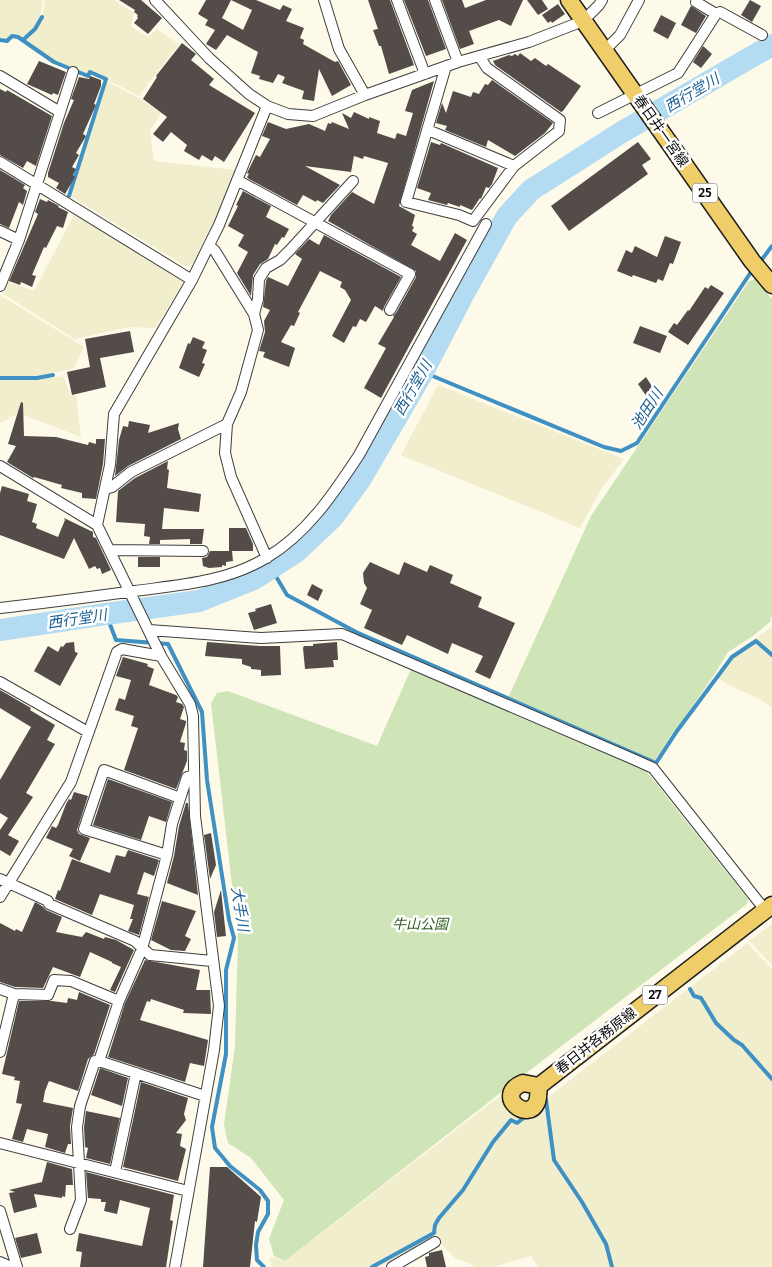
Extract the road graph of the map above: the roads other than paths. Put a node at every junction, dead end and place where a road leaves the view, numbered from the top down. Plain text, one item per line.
1 (155, 0) edge
2 (324, 0) edge
3 (397, 0) edge
4 (435, 0) edge
5 (568, 0) edge
6 (602, 0) edge
7 (639, 0) edge
8 (695, 1) edge
9 (716, 14) junction
10 (583, 21) junction
11 (762, 35) dead end
12 (604, 51) junction
13 (479, 56) junction
14 (458, 62) junction
15 (446, 66) junction
16 (73, 72) dead end
17 (425, 74) junction
18 (0, 76) edge
19 (365, 95) junction
20 (637, 96) junction
21 (267, 106) junction
22 (60, 112) junction
23 (598, 113) dead end
24 (428, 130) junction
25 (0, 162) edge
26 (514, 166) junction
27 (237, 180) junction
28 (353, 181) dead end
29 (37, 185) junction
30 (316, 223) junction
31 (486, 224) dead end
32 (0, 231) edge
33 (19, 240) junction
34 (209, 245) junction
35 (766, 278) edge
36 (192, 280) junction
37 (0, 286) edge
38 (390, 310) dead end
39 (254, 314) junction
40 (227, 424) junction
41 (0, 466) edge
42 (105, 488) junction
43 (97, 525) junction
44 (109, 550) junction
45 (203, 551) dead end
46 (266, 558) junction
47 (129, 592) junction
48 (0, 608) edge
49 (149, 630) junction
50 (161, 656) junction
51 (0, 682) edge
52 (88, 732) junction
53 (194, 775) junction
54 (180, 798) junction
55 (166, 855) junction
56 (4, 881) edge
57 (0, 897) edge
58 (769, 908) edge
59 (142, 949) junction
60 (212, 961) junction
61 (0, 989) edge
62 (14, 994) junction
63 (119, 1000) junction
64 (0, 1052) edge
65 (99, 1061) junction
66 (136, 1073) junction
67 (538, 1086) dead end
68 (205, 1096) junction
69 (0, 1143) edge
70 (80, 1164) junction
71 (115, 1172) junction
72 (188, 1191) junction
73 (0, 1211) edge
74 (70, 1229) dead end
75 (434, 1242) dead end
76 (0, 1262) edge
77 (409, 1263) edge
78 (11, 1267) edge
79 (16, 1267) edge
80 (174, 1267) edge
81 (392, 1267) edge

1 - 21 street
2 - 19 street
3 - 17 street
4 - 14 street
5 - 10 main road, 春日井一宮線 / 25
6 - 10 street
7 - 12 street
8 - 9 street
9 - 11 street
9 - 20 street
10 - 12 main road, 春日井一宮線 / 25
10 - 13 street
12 - 20 main road, 春日井一宮線 / 25
13 - 14 street
13 - 26 street
14 - 15 street
15 - 17 street
15 - 24 street
16 - 22 street
17 - 19 street
18 - 22 street
19 - 21 street
20 - 23 street
20 - 35 main road, 春日井一宮線 / 25
21 - 27 street
22 - 29 street
24 - 26 street
24 - 26 street
25 - 29 street
27 - 30 street
27 - 34 street
28 - 30 street
29 - 33 street
29 - 36 street
30 - 38 street
30 - 39 street
31 - 46 street
32 - 33 street
33 - 37 street
34 - 36 street
34 - 39 street
36 - 42 street
39 - 40 street
40 - 42 street
40 - 46 street
41 - 43 street
42 - 43 street
43 - 44 street
44 - 45 street
44 - 47 street
46 - 47 street
47 - 48 street
47 - 49 street
49 - 50 street
49 - 58 street
50 - 52 street
50 - 53 street
51 - 52 street
52 - 56 street
53 - 54 street
53 - 60 street
54 - 55 street
54 - 55 street
55 - 59 street
56 - 57 street
56 - 59 street
58 - 67 main road, 春日井各務原線 / 27
59 - 60 street
59 - 63 street
60 - 68 street
61 - 62 street
62 - 63 street
62 - 64 street
63 - 65 street
65 - 66 street
65 - 70 street
66 - 68 street
66 - 71 street
68 - 72 street
69 - 70 street
70 - 71 street
70 - 74 street
71 - 72 street
72 - 80 street
73 - 79 street
75 - 77 street
76 - 78 street
77 - 81 street

